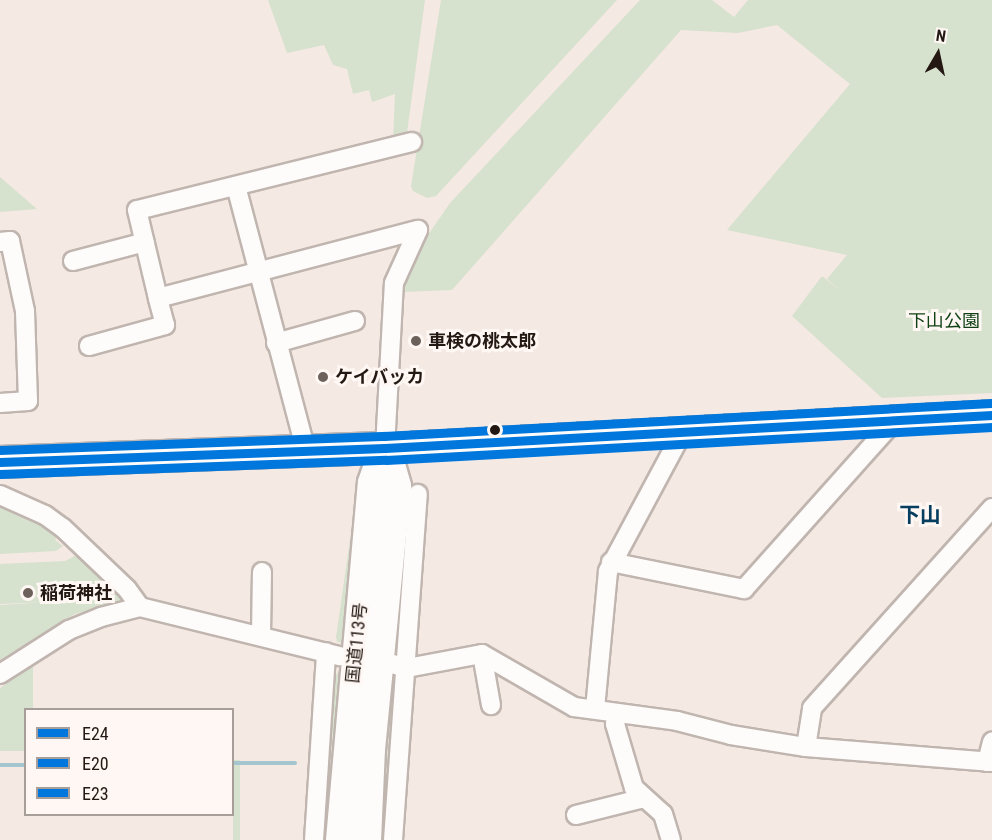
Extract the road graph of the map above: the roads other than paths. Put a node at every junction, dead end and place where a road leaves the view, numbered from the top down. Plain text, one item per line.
1 (412, 142) dead end
2 (236, 186) junction
3 (0, 242) edge
4 (145, 242) junction
5 (73, 261) dead end
6 (256, 271) junction
7 (158, 298) junction
8 (355, 321) dead end
9 (276, 343) junction
10 (89, 346) dead end
11 (0, 403) edge
12 (992, 415) edge
13 (896, 419) junction
14 (683, 431) junction
15 (385, 448) junction
16 (306, 451) junction
17 (0, 462) edge
18 (418, 494) dead end
19 (0, 495) edge
20 (992, 508) edge
21 (611, 562) junction
22 (262, 572) dead end
23 (140, 607) junction
24 (261, 635) junction
25 (482, 654) junction
26 (389, 663) dead end
27 (407, 668) junction
28 (0, 674) edge
29 (491, 705) dead end
30 (595, 709) junction
31 (617, 714) junction
32 (992, 742) edge
33 (806, 747) junction
34 (990, 762) edge
35 (644, 798) junction
36 (576, 815) dead end
37 (314, 840) edge
38 (340, 840) edge
39 (366, 840) edge
40 (393, 840) edge
41 (671, 840) edge

1 - 2 street
2 - 4 street
2 - 6 street
3 - 11 street
4 - 5 street
4 - 7 street
6 - 7 street
6 - 9 street
6 - 15 street
7 - 10 street
8 - 9 street
9 - 16 street
12 - 13 main road
13 - 14 main road
13 - 21 street
14 - 15 main road
14 - 21 street
15 - 16 highway
15 - 38 highway, 国道113号
15 - 39 highway, 国道113号
16 - 17 highway
18 - 27 street
19 - 23 street
20 - 33 street
21 - 30 street
22 - 24 street
23 - 24 street
23 - 28 street
24 - 37 street
25 - 27 street
25 - 29 street
25 - 30 street
26 - 27 street
27 - 40 street
30 - 31 street
31 - 33 street
31 - 35 street
32 - 34 street
33 - 34 street
35 - 36 street
35 - 41 street

